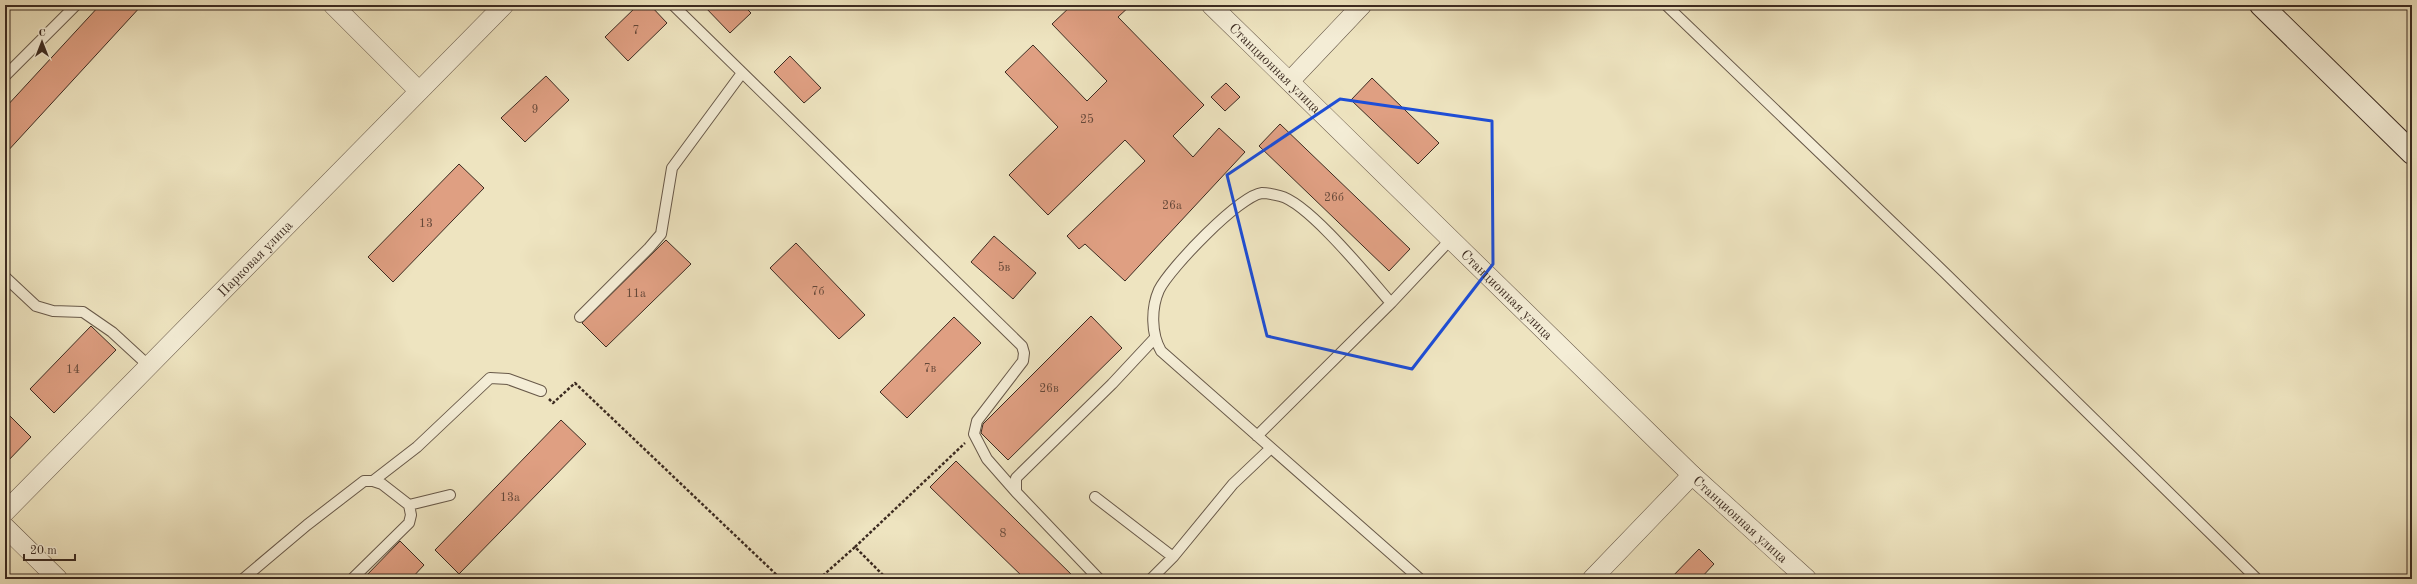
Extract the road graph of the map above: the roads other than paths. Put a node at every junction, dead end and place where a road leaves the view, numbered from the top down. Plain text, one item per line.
1 (76, 5) edge
2 (333, 5) edge
3 (504, 5) edge
4 (673, 5) edge
5 (1211, 5) edge
6 (1362, 5) edge
7 (1666, 5) edge
8 (2261, 5) edge
9 (742, 73) junction
10 (5, 76) edge
11 (1290, 81) junction
12 (419, 91) junction
13 (2412, 153) edge
14 (1451, 239) junction
15 (5, 277) edge
16 (1391, 303) junction
17 (580, 316) dead end
18 (1154, 339) junction
19 (149, 366) junction
20 (541, 391) road end
21 (1257, 436) junction
22 (1271, 448) junction
23 (1692, 475) junction
24 (373, 480) junction
25 (1016, 492) junction
26 (450, 496) dead end
27 (1095, 497) dead end
28 (409, 505) junction
29 (5, 512) edge
30 (5, 528) edge
31 (1173, 557) junction
32 (58, 579) edge
33 (243, 579) edge
34 (352, 579) edge
35 (1099, 579) edge
36 (1151, 579) edge
37 (1420, 579) edge
38 (1592, 579) edge
39 (1807, 579) edge
40 (2257, 579) edge

1 - 10 lane
2 - 12 street
3 - 12 street, Парковая улица
4 - 9 lane
5 - 11 street, Станционная улица
6 - 11 street
7 - 40 lane
8 - 13 main road
9 - 17 lane
9 - 25 lane
11 - 14 street, Станционная улица
12 - 19 street, Парковая улица
14 - 16 lane
14 - 23 street, Станционная улица
15 - 19 lane
16 - 18 lane
16 - 21 lane
18 - 21 lane
18 - 25 lane
19 - 29 street, Парковая улица
20 - 24 lane
21 - 22 lane
22 - 31 lane
22 - 37 lane
23 - 38 street
23 - 39 street, Станционная улица
24 - 28 lane
24 - 33 lane
25 - 35 lane
26 - 28 lane
27 - 31 lane
28 - 34 lane
30 - 32 street
31 - 36 lane

